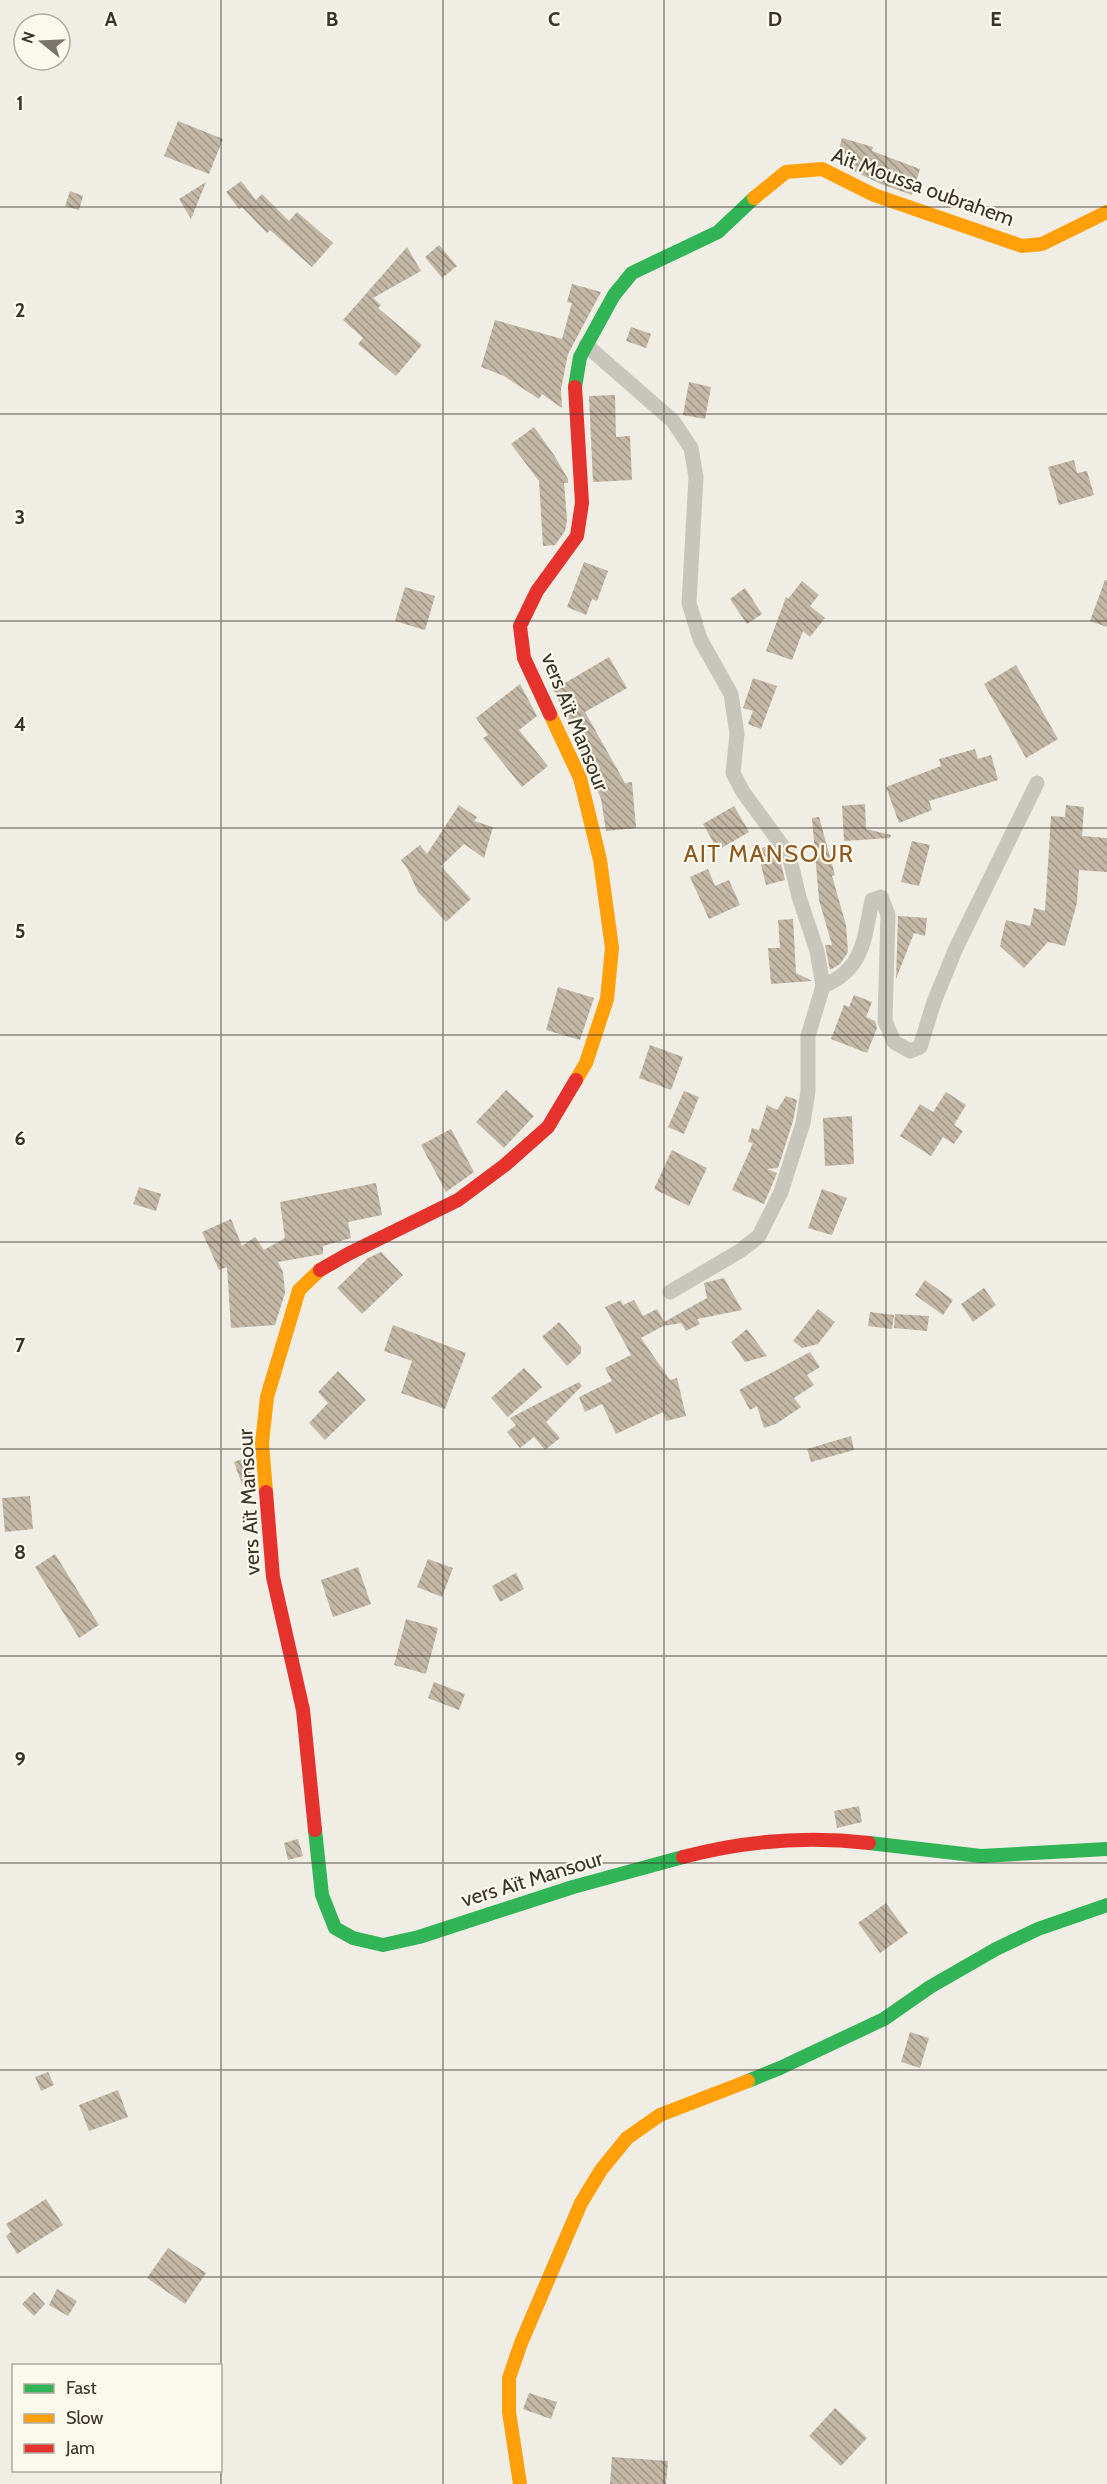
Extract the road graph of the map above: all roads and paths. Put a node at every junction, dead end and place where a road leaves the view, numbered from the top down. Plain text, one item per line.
1 (1107, 212) edge
2 (614, 295) joint
3 (586, 345) junction
4 (1037, 783) dead end
5 (823, 986) junction
6 (670, 1292) dead end
7 (1107, 1849) edge
8 (1107, 1905) edge
9 (520, 2484) edge

1 - 2 street, Ait Moussa oubrahem
2 - 3 street, vers Aït Mansour
3 - 5 street
3 - 7 street, vers Aït Mansour
4 - 5 street
5 - 6 street
8 - 9 street

